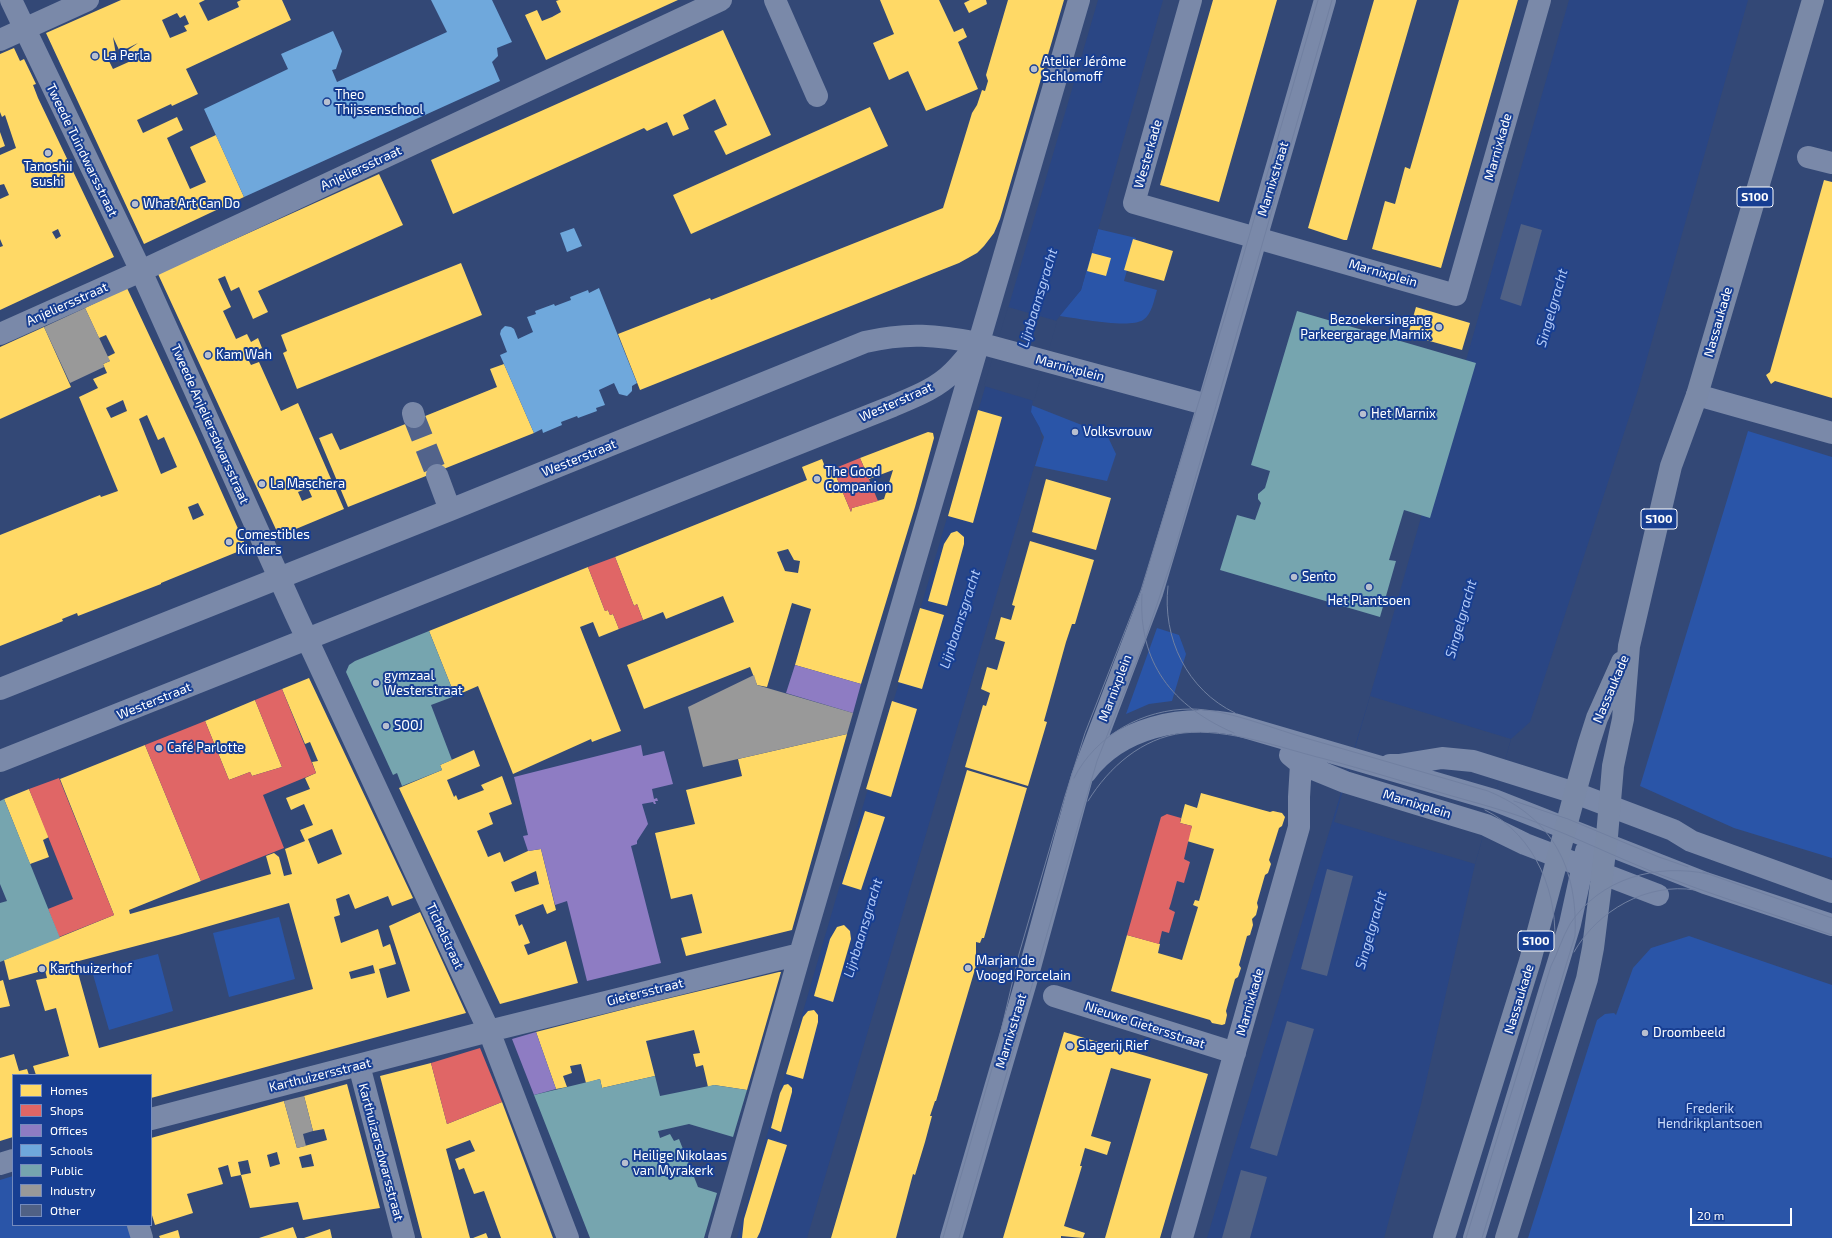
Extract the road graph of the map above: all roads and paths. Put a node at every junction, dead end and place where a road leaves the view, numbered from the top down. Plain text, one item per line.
1 (11, 0) edge
2 (88, 0) edge
3 (721, 0) edge
4 (775, 0) edge
5 (1079, 0) edge
6 (1191, 0) edge
7 (1325, 0) edge
8 (1540, 0) edge
9 (1813, 0) edge
10 (24, 30) junction
11 (0, 40) edge
12 (816, 96) dead end
13 (1808, 157) dead end
14 (1832, 163) edge
15 (1260, 237) junction
16 (141, 271) junction
17 (1456, 295) joint
18 (0, 334) edge
19 (988, 345) junction
20 (1222, 359) joint
21 (1697, 395) junction
22 (1208, 405) junction
23 (1832, 433) edge
24 (437, 475) tunnel mouth
25 (450, 510) junction
26 (280, 578) junction
27 (308, 640) junction
28 (1629, 646) junction
29 (0, 689) edge
30 (1267, 734) junction
31 (0, 761) edge
32 (1301, 764) junction
33 (1375, 765) junction
34 (1082, 777) junction
35 (1575, 792) junction
36 (1610, 807) junction
37 (1566, 828) junction
38 (1597, 840) junction
39 (1558, 856) junction
40 (1593, 868) junction
41 (1832, 892) edge
42 (1658, 894) dead end
43 (1832, 925) edge
44 (800, 954) junction
45 (1054, 996) dead end
46 (489, 1031) junction
47 (1235, 1054) junction
48 (359, 1065) junction
49 (152, 1119) edge
50 (12, 1160) edge
51 (0, 1164) edge
52 (138, 1226) edge
53 (142, 1238) edge
54 (404, 1238) edge
55 (568, 1238) edge
56 (719, 1238) edge
57 (951, 1238) edge
58 (1182, 1238) edge
59 (1444, 1238) edge
60 (1474, 1238) edge
61 (1506, 1238) edge

1 - 10 street, Tweede Tuindwarsstraat
2 - 10 street
3 - 16 street, Anjeliersstraat
4 - 12 street
5 - 19 street
6 - 15 street, Westerkade
7 - 15 street, Marnixstraat
8 - 17 street, Marnixkade
9 - 21 main road, Nassaukade / S100
10 - 11 street
10 - 16 street, Tweede Tuindwarsstraat
13 - 14 street
15 - 17 street, Marnixplein
15 - 20 street, Marnixstraat
16 - 18 street, Anjeliersstraat
16 - 26 street, Tweede Anjeliersdwarsstraat
19 - 22 street, Marnixplein
19 - 25 street, Westerstraat
19 - 27 street, Westerstraat
19 - 44 street
20 - 22 street, Marnixplein
21 - 23 street
21 - 28 main road, Nassaukade / S100
22 - 34 street, Marnixplein
24 - 25 street
25 - 26 street, Westerstraat
26 - 27 street
26 - 29 street, Westerstraat
27 - 31 street, Westerstraat
27 - 46 street, Tichelstraat
28 - 35 main road, Nassaukade / S100
28 - 36 main road, Nassaukade / S100
30 - 32 street, Marnixplein
30 - 33 street, Marnixplein
30 - 34 street, Marnixplein
32 - 39 street, Marnixplein
32 - 47 street, Marnixkade
33 - 35 street, Marnixplein
33 - 37 street, Marnixplein
34 - 57 street, Marnixstraat
35 - 36 street
35 - 37 main road, Nassaukade / S100
36 - 38 main road, Nassaukade / S100
36 - 41 street
37 - 38 street
37 - 39 main road, Nassaukade / S100
38 - 40 main road, Nassaukade / S100
38 - 43 street
39 - 40 street
39 - 59 main road, Nassaukade / S100
40 - 42 street
40 - 60 street, Nassaukade
40 - 61 main road, Nassaukade / S100
44 - 46 street, Gietersstraat
44 - 56 street
45 - 47 street, Nieuwe Gietersstraat
46 - 48 street, Karthuizersstraat
46 - 55 street, Tichelstraat
47 - 58 street, Marnixkade
48 - 49 street, Karthuizersstraat
48 - 54 street, Karthuizersdwarsstraat
50 - 51 street
52 - 53 street

